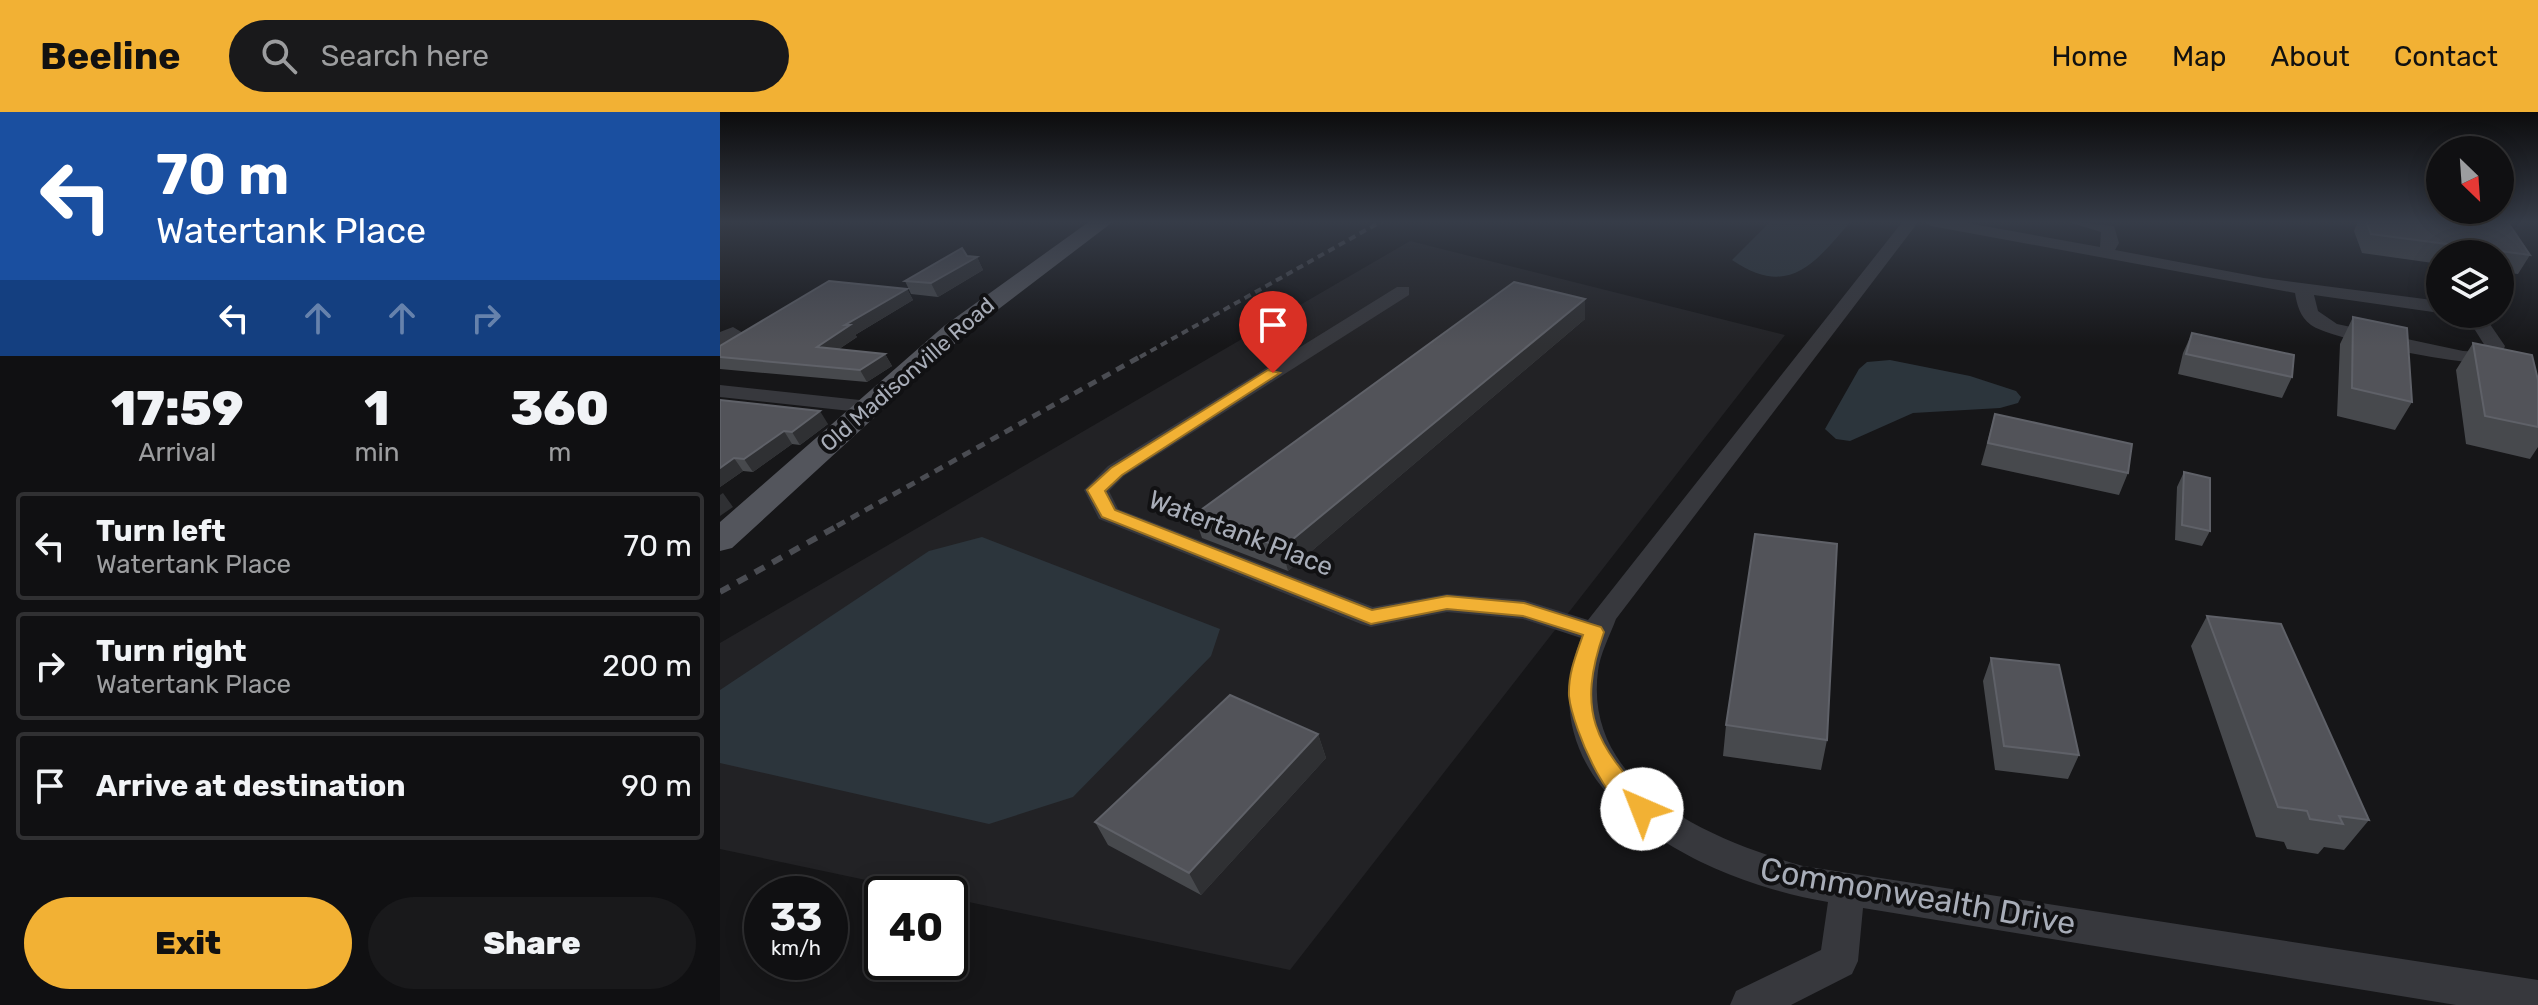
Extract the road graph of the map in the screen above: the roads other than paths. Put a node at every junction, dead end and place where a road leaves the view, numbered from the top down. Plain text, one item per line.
1 (1040, 263) edge
2 (1878, 263) edge
3 (2152, 263) edge
4 (2304, 290) junction
5 (1403, 291) dead end
6 (2426, 305) edge
7 (2483, 328) edge
8 (720, 391) edge
9 (869, 407) junction
10 (720, 540) edge
11 (1594, 632) junction
12 (1847, 891) junction
13 (2446, 994) edge
14 (2538, 999) edge
15 (1750, 1005) edge

1 - 9 main road, Old Madisonville Road
2 - 11 street, Commonwealth Drive
3 - 4 street
4 - 6 street
4 - 7 street
5 - 11 street, Watertank Place
8 - 9 street
9 - 10 main road, Old Madisonville Road
11 - 12 street, Commonwealth Drive
12 - 13 street, Commonwealth Drive
12 - 15 street
13 - 14 street, Commonwealth Drive

